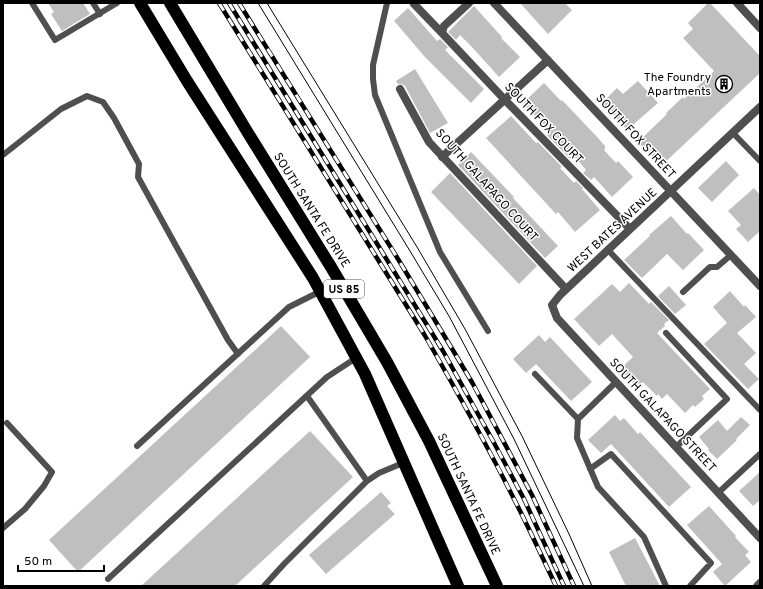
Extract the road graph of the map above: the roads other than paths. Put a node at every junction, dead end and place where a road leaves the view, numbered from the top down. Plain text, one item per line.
1 (32, 3) edge
2 (93, 3) edge
3 (117, 3) edge
4 (140, 3) edge
5 (170, 3) edge
6 (387, 3) edge
7 (470, 3) edge
8 (494, 3) edge
9 (738, 3) edge
10 (414, 4) dead end
11 (100, 14) junction
12 (760, 28) edge
13 (442, 33) junction
14 (548, 60) junction
15 (400, 89) dead end
16 (505, 100) junction
17 (760, 107) edge
18 (733, 133) junction
19 (3, 155) edge
20 (442, 157) junction
21 (760, 161) edge
22 (671, 191) junction
23 (630, 229) junction
24 (608, 250) junction
25 (731, 254) junction
26 (760, 286) edge
27 (566, 289) junction
28 (321, 291) junction
29 (683, 292) dead end
30 (552, 305) joint
31 (488, 332) dead end
32 (666, 333) dead end
33 (238, 354) junction
34 (356, 358) junction
35 (535, 374) dead end
36 (616, 382) junction
37 (307, 396) junction
38 (760, 410) edge
39 (578, 419) junction
40 (7, 423) dead end
41 (137, 446) dead end
42 (676, 447) junction
43 (760, 454) edge
44 (403, 463) junction
45 (590, 469) junction
46 (367, 481) junction
47 (718, 493) junction
48 (3, 528) edge
49 (760, 538) edge
50 (108, 579) dead end
51 (760, 583) edge
52 (457, 585) edge
53 (264, 586) edge
54 (497, 586) edge
55 (666, 586) edge
56 (690, 586) edge
57 (757, 586) edge

1 - 11 lane
2 - 11 lane
3 - 11 lane
4 - 28 highway, US 85
5 - 54 highway, SOUTH SANTA FE DRIVE / US 85
6 - 31 lane
7 - 13 street
8 - 14 street, SOUTH FOX STREET
9 - 12 street
10 - 13 street, SOUTH FOX COURT
13 - 16 street, SOUTH FOX COURT
14 - 16 street
14 - 22 street, SOUTH FOX STREET
15 - 20 street, SOUTH GALAPAGO COURT
16 - 20 street
16 - 23 street, SOUTH FOX COURT
17 - 18 street, WEST BATES AVENUE
18 - 21 lane
18 - 22 street, WEST BATES AVENUE
19 - 33 lane
20 - 27 street, SOUTH GALAPAGO COURT
22 - 23 street, WEST BATES AVENUE
22 - 25 street, SOUTH FOX STREET
23 - 24 street, WEST BATES AVENUE
24 - 27 street, WEST BATES AVENUE
24 - 38 lane
25 - 26 street, SOUTH FOX STREET
25 - 29 lane
27 - 30 street, WEST BATES AVENUE
28 - 33 lane
28 - 34 highway, US 85
30 - 36 street, SOUTH GALAPAGO STREET
32 - 42 lane
33 - 41 lane
34 - 37 lane
34 - 44 highway, US 85
35 - 39 lane
36 - 39 lane
36 - 42 street, SOUTH GALAPAGO STREET
37 - 46 lane
37 - 50 lane
39 - 45 lane
40 - 48 lane
42 - 47 street, SOUTH GALAPAGO STREET
43 - 47 lane
44 - 46 lane
44 - 52 highway, US 85
45 - 55 lane
45 - 56 lane
46 - 53 lane
47 - 49 street, SOUTH GALAPAGO STREET
51 - 57 street

